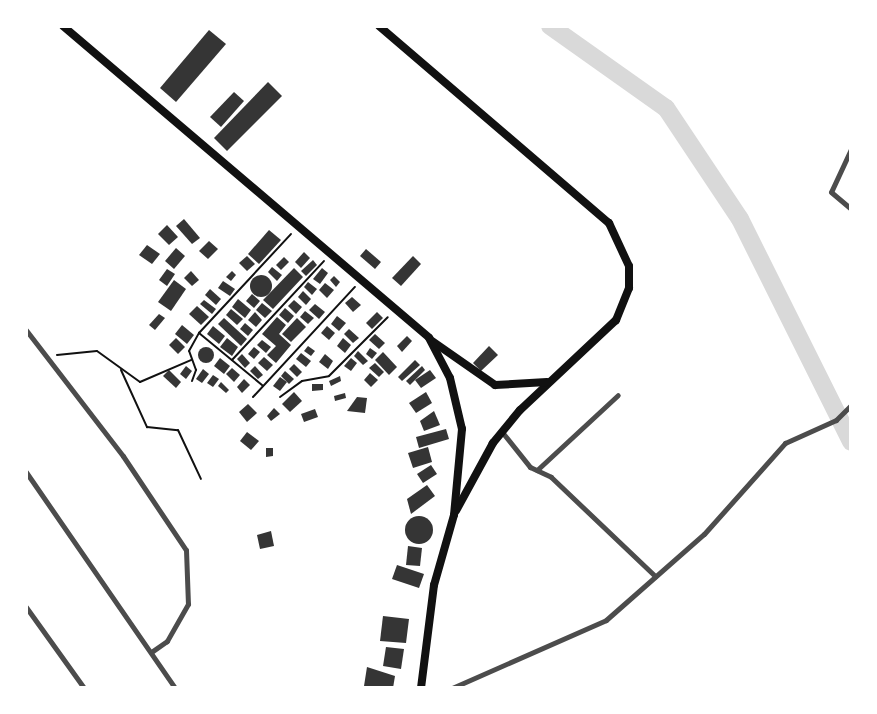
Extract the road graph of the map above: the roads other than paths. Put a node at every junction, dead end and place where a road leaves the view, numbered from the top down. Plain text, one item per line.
1 (63, 26) edge
2 (379, 26) edge
3 (851, 149) edge
4 (851, 209) edge
5 (26, 330) edge
6 (429, 338) junction
7 (550, 381) junction
8 (618, 395) dead end
9 (851, 405) edge
10 (502, 432) junction
11 (537, 470) junction
12 (26, 472) edge
13 (454, 515) junction
14 (655, 576) junction
15 (26, 607) edge
16 (151, 652) junction
17 (85, 688) edge
18 (175, 688) edge
19 (421, 688) edge
20 (452, 688) edge

1 - 6 highway
2 - 7 highway
3 - 4 street
5 - 16 street
6 - 7 highway
6 - 13 highway
7 - 10 highway
8 - 11 street
9 - 14 street
10 - 11 street
10 - 13 highway
11 - 14 street
12 - 16 street
13 - 19 highway
14 - 20 street
15 - 17 street
16 - 18 street

